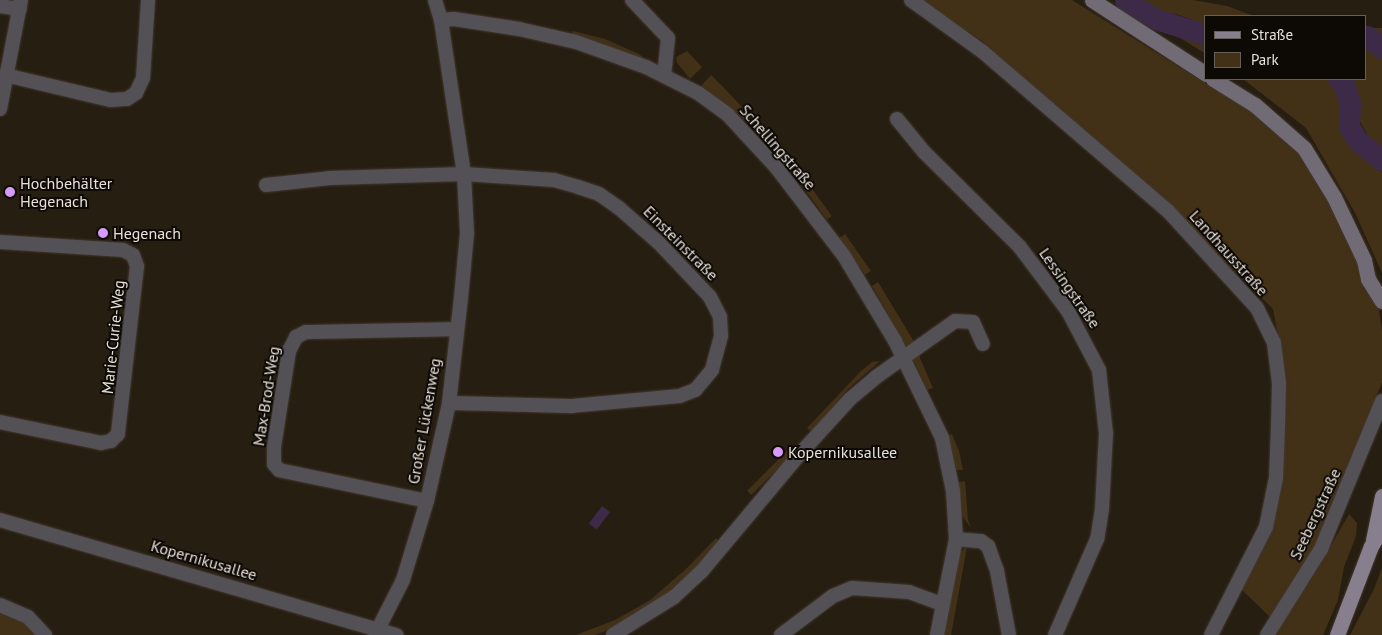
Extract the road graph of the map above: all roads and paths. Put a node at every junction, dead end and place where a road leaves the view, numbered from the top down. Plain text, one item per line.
1 (148, 0) edge
2 (435, 0) edge
3 (632, 0) edge
4 (911, 0) edge
5 (1092, 0) edge
6 (20, 5) edge
7 (0, 6) edge
8 (441, 20) junction
9 (1204, 73) edge
10 (5, 75) junction
11 (664, 75) junction
12 (1215, 80) edge
13 (0, 109) edge
14 (897, 119) dead end
15 (464, 174) junction
16 (266, 185) dead end
17 (0, 242) edge
18 (1364, 260) junction
19 (1382, 284) edge
20 (1382, 301) edge
21 (456, 329) junction
22 (983, 344) dead end
23 (903, 357) junction
24 (1382, 401) edge
25 (449, 403) junction
26 (0, 422) edge
27 (1382, 496) edge
28 (428, 502) junction
29 (0, 520) edge
30 (1382, 529) edge
31 (956, 539) junction
32 (1372, 546) junction
33 (942, 604) junction
34 (0, 605) edge
35 (376, 633) edge
36 (45, 635) edge
37 (397, 635) edge
38 (613, 635) edge
39 (781, 635) edge
40 (937, 635) edge
41 (1010, 635) edge
42 (1055, 635) edge
43 (1211, 635) edge
44 (1267, 635) edge
45 (1337, 635) edge

1 - 10 street
2 - 8 street, Großer Lückenweg
3 - 11 street
4 - 43 street, Landhausstraße
5 - 9 main road
6 - 7 street
6 - 10 street
8 - 11 street, Schellingstraße
8 - 15 street, Großer Lückenweg
10 - 13 street
11 - 23 street, Schellingstraße
12 - 18 main road
14 - 42 street, Lessingstraße
15 - 16 street
15 - 21 street, Großer Lückenweg
15 - 25 street, Einsteinstraße
17 - 26 street, Marie-Curie-Weg
18 - 19 main road
18 - 20 main road
21 - 25 street, Großer Lückenweg
21 - 28 street, Max-Brod-Weg
22 - 23 street
23 - 31 street, Schellingstraße
23 - 38 street
24 - 44 street, Seebergstraße
25 - 28 street, Großer Lückenweg
27 - 32 main road
28 - 35 street, Großer Lückenweg
29 - 35 street, Kopernikusallee
30 - 32 main road
31 - 33 street, Schellingstraße
31 - 41 street
32 - 45 main road
33 - 39 street
33 - 40 street, Schellingstraße
34 - 36 street
35 - 37 street, Kopernikusallee

